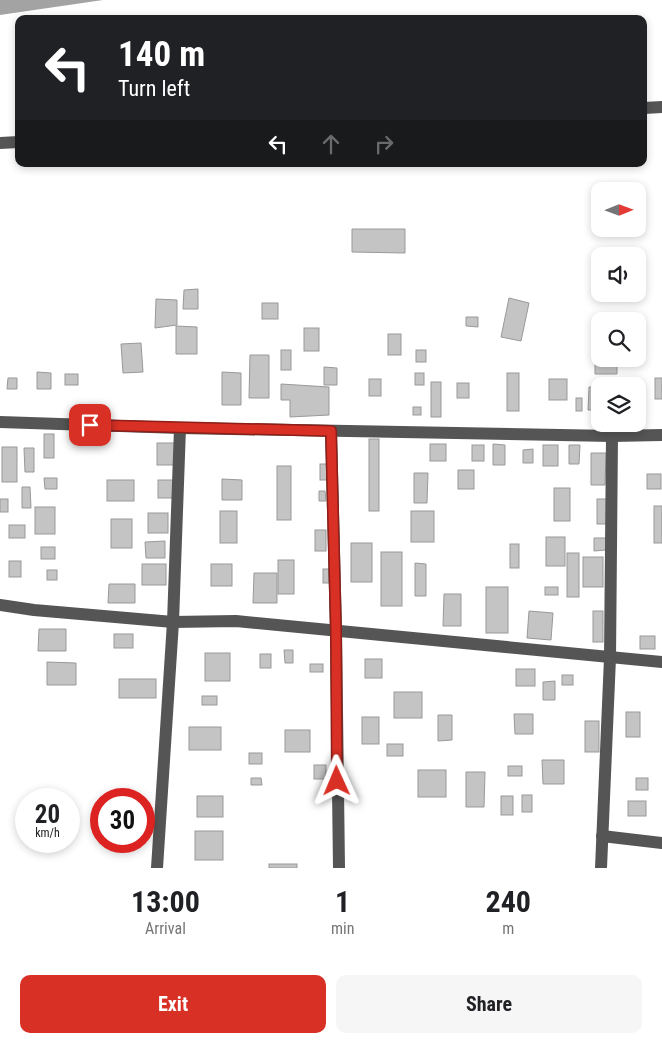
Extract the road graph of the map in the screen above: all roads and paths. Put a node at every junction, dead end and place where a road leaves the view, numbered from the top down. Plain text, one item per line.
1 (662, 107) edge
2 (647, 108) edge
3 (15, 142) edge
4 (0, 144) edge
5 (0, 422) edge
6 (180, 428) junction
7 (331, 431) junction
8 (662, 435) edge
9 (612, 436) junction
10 (0, 605) edge
11 (173, 622) junction
12 (336, 632) junction
13 (610, 658) junction
14 (662, 662) edge
15 (602, 836) junction
16 (662, 843) edge
17 (157, 868) edge
18 (339, 868) edge
19 (601, 868) edge

1 - 2 street
3 - 4 street
5 - 6 street
6 - 7 street
6 - 11 street
7 - 9 street
7 - 12 street
8 - 9 street
9 - 13 street
10 - 11 street
11 - 12 street
11 - 17 street
12 - 13 street
12 - 18 street
13 - 14 street
13 - 15 street
15 - 16 street
15 - 19 street

